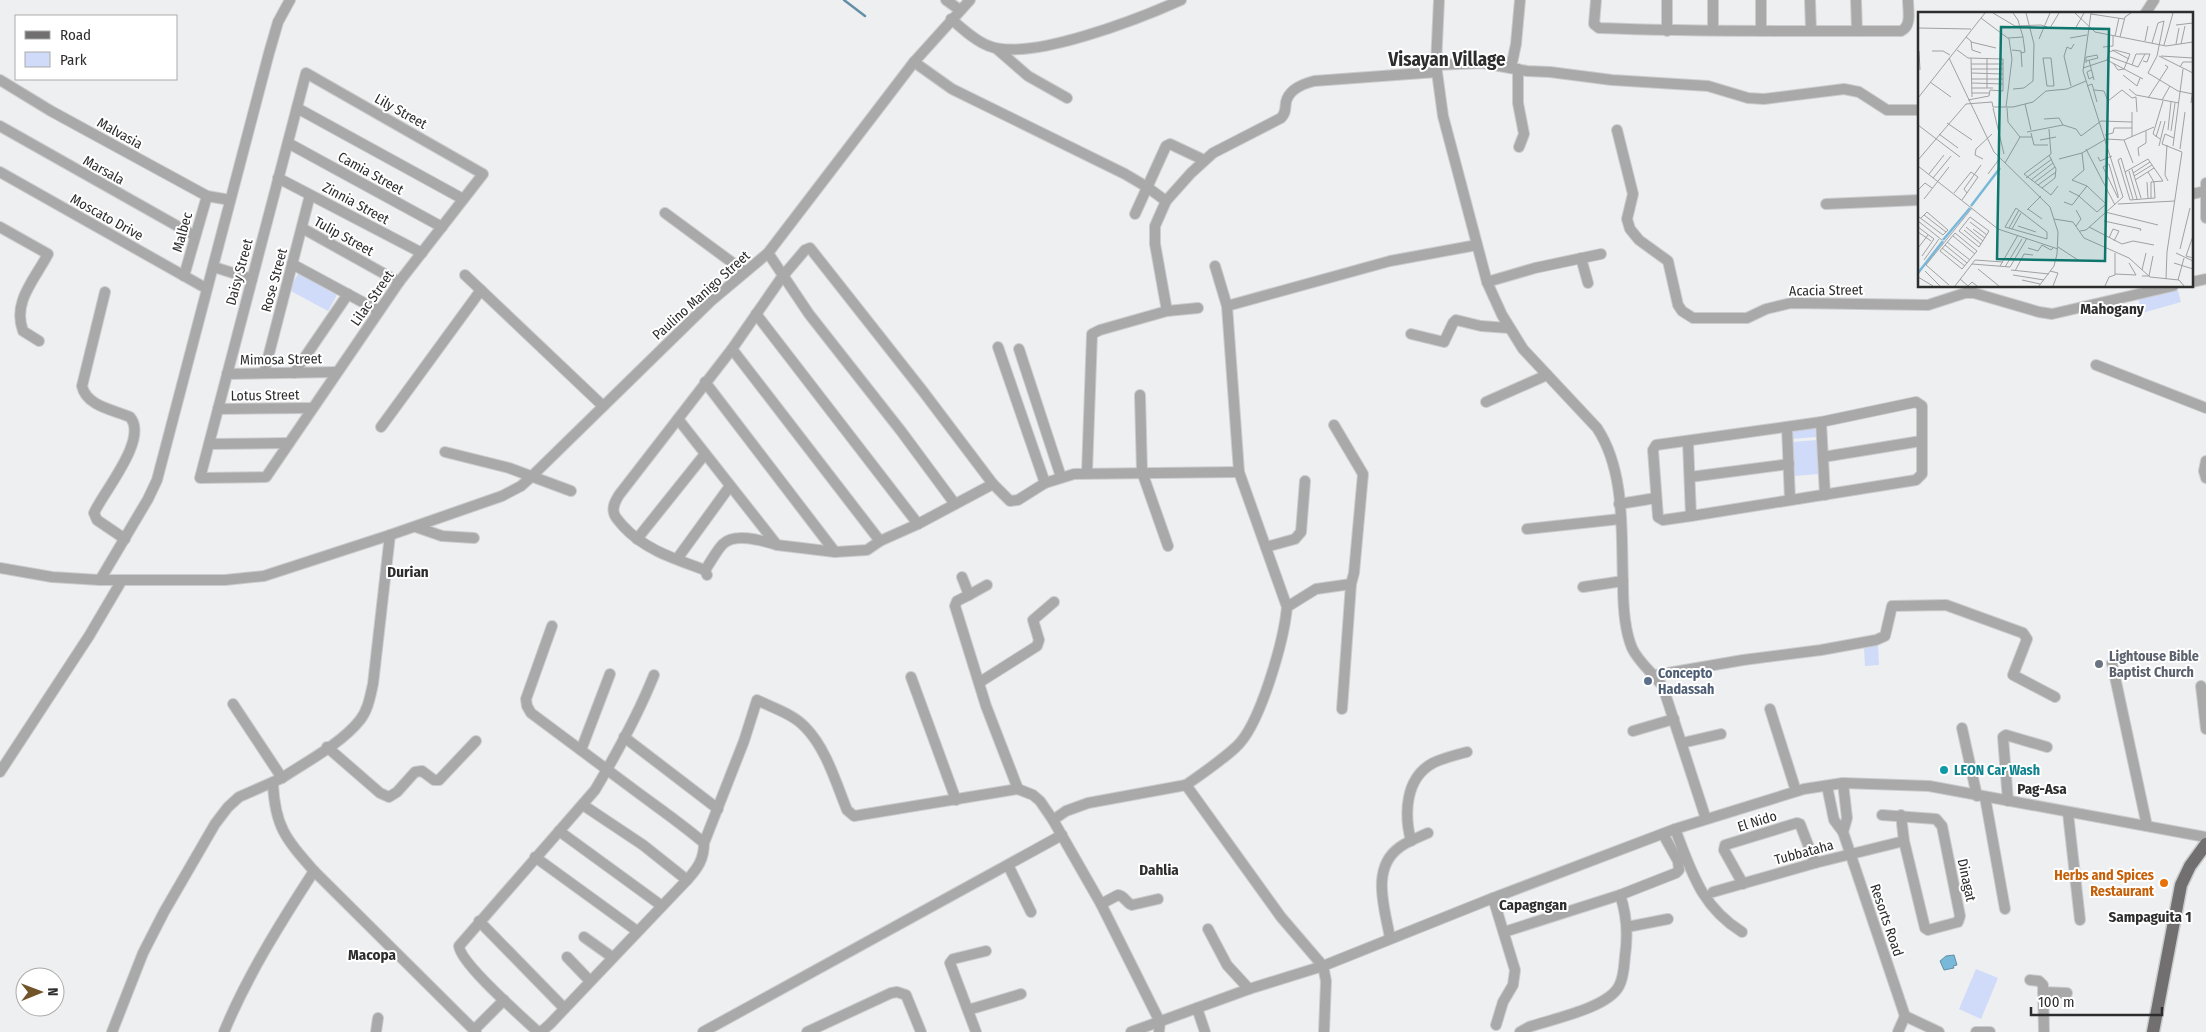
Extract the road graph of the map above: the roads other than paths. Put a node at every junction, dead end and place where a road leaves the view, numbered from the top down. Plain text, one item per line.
1 (290, 0) edge
2 (946, 0) edge
3 (970, 0) edge
4 (1438, 0) edge
5 (1520, 0) edge
6 (1596, 0) edge
7 (1667, 0) edge
8 (1713, 0) edge
9 (1761, 0) edge
10 (1810, 0) edge
11 (1856, 0) edge
12 (1908, 0) edge
13 (2154, 0) edge
14 (1178, 1) edge
15 (960, 10) junction
16 (2145, 12) edge
17 (951, 19) junction
18 (1667, 30) junction
19 (1713, 30) junction
20 (1761, 30) junction
21 (1811, 30) junction
22 (1857, 31) junction
23 (996, 48) junction
24 (914, 62) junction
25 (1437, 68) junction
26 (1515, 69) junction
27 (306, 73) joint
28 (0, 80) edge
29 (1066, 98) dead end
30 (297, 108) junction
31 (1918, 110) edge
32 (0, 126) edge
33 (1617, 130) dead end
34 (288, 143) junction
35 (1519, 147) dead end
36 (1204, 160) junction
37 (0, 172) edge
38 (483, 174) joint
39 (278, 178) junction
40 (1147, 186) junction
41 (2206, 188) edge
42 (2194, 193) edge
43 (310, 195) junction
44 (207, 196) junction
45 (230, 200) junction
46 (463, 200) junction
47 (1918, 200) edge
48 (1166, 201) junction
49 (1826, 204) dead end
50 (665, 213) dead end
51 (1135, 214) dead end
52 (2206, 218) edge
53 (0, 227) edge
54 (442, 227) junction
55 (302, 228) junction
56 (195, 236) junction
57 (1477, 245) junction
58 (422, 253) junction
59 (768, 253) junction
60 (1601, 254) dead end
61 (1581, 258) junction
62 (292, 264) junction
63 (1215, 266) dead end
64 (214, 267) junction
65 (745, 272) junction
66 (184, 276) junction
67 (465, 276) dead end
68 (782, 277) junction
69 (252, 279) junction
70 (399, 282) junction
71 (1487, 282) junction
72 (1588, 283) dead end
73 (202, 286) dead end
74 (2164, 288) edge
75 (481, 290) junction
76 (105, 292) dead end
77 (348, 294) junction
78 (1227, 306) junction
79 (1198, 308) dead end
80 (379, 311) junction
81 (1168, 312) junction
82 (756, 314) junction
83 (1509, 328) junction
84 (1411, 334) dead end
85 (39, 341) dead end
86 (998, 346) dead end
87 (1019, 349) dead end
88 (732, 350) junction
89 (2096, 365) dead end
90 (337, 372) junction
91 (264, 373) junction
92 (294, 373) junction
93 (227, 374) junction
94 (1547, 375) junction
95 (705, 382) junction
96 (1140, 395) dead end
97 (1486, 402) dead end
98 (603, 406) junction
99 (312, 408) junction
100 (2206, 408) edge
101 (218, 409) junction
102 (678, 419) junction
103 (1820, 422) junction
104 (1334, 425) dead end
105 (381, 427) dead end
106 (1788, 427) junction
107 (1688, 442) junction
108 (1921, 442) junction
109 (289, 443) junction
110 (209, 444) junction
111 (445, 452) dead end
112 (705, 454) junction
113 (1824, 457) junction
114 (2206, 461) edge
115 (1789, 464) junction
116 (1087, 472) junction
117 (1142, 472) junction
118 (1239, 472) junction
119 (1061, 476) junction
120 (531, 477) junction
121 (1690, 477) junction
122 (2205, 477) edge
123 (200, 478) joint
124 (1305, 481) dead end
125 (1045, 483) junction
126 (993, 484) junction
127 (730, 486) junction
128 (571, 491) dead end
129 (1825, 495) junction
130 (1656, 498) junction
131 (1790, 500) junction
132 (955, 504) junction
133 (1619, 504) junction
134 (1691, 516) junction
135 (1620, 519) junction
136 (918, 524) junction
137 (416, 527) junction
138 (1527, 529) dead end
139 (390, 535) junction
140 (474, 538) dead end
141 (124, 539) junction
142 (637, 540) junction
143 (880, 541) junction
144 (777, 545) junction
145 (1168, 546) dead end
146 (1266, 547) junction
147 (835, 552) junction
148 (677, 559) junction
149 (0, 568) edge
150 (962, 577) dead end
151 (100, 580) junction
152 (122, 580) junction
153 (1623, 581) junction
154 (1351, 584) junction
155 (987, 585) dead end
156 (1583, 587) dead end
157 (969, 594) junction
158 (1054, 602) dead end
159 (1287, 607) junction
160 (552, 626) dead end
161 (2112, 663) dead end
162 (610, 674) dead end
163 (654, 675) dead end
164 (1656, 676) junction
165 (911, 677) dead end
166 (980, 682) junction
167 (2201, 686) dead end
168 (2055, 697) dead end
169 (232, 704) dead end
170 (2204, 705) edge
171 (1770, 709) dead end
172 (1342, 710) dead end
173 (1674, 719) junction
174 (1962, 728) dead end
175 (2206, 729) edge
176 (1634, 731) dead end
177 (1721, 734) dead end
178 (624, 738) junction
179 (476, 742) dead end
180 (1682, 743) junction
181 (326, 747) junction
182 (2047, 747) dead end
183 (581, 750) junction
184 (1466, 752) dead end
185 (607, 769) junction
186 (0, 772) edge
187 (277, 781) junction
188 (1843, 783) junction
189 (1186, 785) junction
190 (1827, 786) junction
191 (1018, 789) junction
192 (1796, 791) junction
193 (1981, 796) junction
194 (956, 800) junction
195 (2008, 801) junction
196 (584, 805) junction
197 (718, 809) junction
198 (2068, 813) junction
199 (1882, 815) dead end
200 (1901, 816) junction
201 (1706, 819) junction
202 (1053, 820) junction
203 (2147, 826) junction
204 (1675, 829) junction
205 (559, 831) junction
206 (1843, 832) junction
207 (1428, 833) dead end
208 (1663, 834) junction
209 (1062, 835) junction
210 (2206, 837) edge
211 (1411, 841) junction
212 (1904, 841) junction
213 (704, 843) junction
214 (2206, 844) edge
215 (1849, 854) junction
216 (535, 857) junction
217 (1815, 862) junction
218 (1008, 865) junction
219 (314, 871) junction
220 (687, 880) junction
221 (1743, 884) junction
222 (1713, 892) dead end
223 (1620, 895) junction
224 (1493, 898) junction
225 (1158, 900) dead end
226 (1102, 904) junction
227 (662, 906) junction
228 (2005, 909) dead end
229 (1031, 912) dead end
230 (1668, 919) dead end
231 (2080, 920) dead end
232 (479, 921) junction
233 (1627, 927) junction
234 (1208, 929) dead end
235 (637, 930) junction
236 (1504, 932) junction
237 (1742, 932) dead end
238 (584, 937) dead end
239 (1390, 938) junction
240 (986, 951) dead end
241 (567, 957) dead end
242 (612, 957) junction
243 (1323, 966) junction
244 (2030, 980) dead end
245 (590, 981) junction
246 (1249, 990) junction
247 (2043, 992) junction
248 (2067, 993) dead end
249 (1021, 994) dead end
250 (504, 1000) junction
251 (564, 1008) junction
252 (1197, 1008) junction
253 (968, 1010) junction
254 (1905, 1016) junction
255 (378, 1018) dead end
256 (1496, 1025) dead end
257 (464, 1027) edge
258 (1160, 1027) edge
259 (475, 1031) edge
260 (112, 1032) edge
261 (224, 1032) edge
262 (376, 1032) edge
263 (703, 1032) edge
264 (807, 1032) edge
265 (921, 1032) edge
266 (976, 1032) edge
267 (1130, 1032) edge
268 (1205, 1032) edge
269 (1324, 1032) edge
270 (1520, 1032) edge
271 (1898, 1032) edge
272 (1939, 1032) edge
273 (2044, 1032) edge
274 (2153, 1032) edge

1 - 45 street
2 - 15 street
3 - 15 street, Paulino Manigo Street
4 - 25 street
5 - 26 street
6 - 18 street
7 - 18 street
8 - 19 street
9 - 20 street
10 - 21 street
11 - 22 street
12 - 22 street
13 - 16 street
14 - 23 street
15 - 17 street, Paulino Manigo Street
17 - 23 street
17 - 24 street, Paulino Manigo Street
18 - 19 street
19 - 20 street
20 - 21 street
21 - 22 street
23 - 29 street
24 - 40 street
24 - 59 street, Paulino Manigo Street
25 - 26 street
25 - 36 street
25 - 57 street
26 - 31 street
26 - 35 street
27 - 30 street, Daisy Street
27 - 38 street, Lily Street
28 - 44 street, Malvasia
30 - 34 street, Daisy Street
30 - 46 street
32 - 56 street, Marsala
33 - 74 street, Acacia Street
34 - 39 street, Daisy Street
34 - 54 street, Camia Street
36 - 40 street
36 - 48 street
37 - 66 street, Moscato Drive
38 - 46 street, Lilac Street
39 - 43 street, Zinnia Street
39 - 69 street, Daisy Street
40 - 48 street
40 - 51 street
41 - 42 street
41 - 52 street
43 - 55 street, Rose Street
43 - 58 street, Zinnia Street
44 - 45 street, Malvasia
44 - 56 street, Malbec
45 - 64 street
46 - 54 street, Lilac Street
47 - 49 street
48 - 81 street
50 - 65 street
53 - 85 street
54 - 58 street, Lilac Street
55 - 62 street, Rose Street
55 - 70 street, Tulip Street
56 - 66 street, Malbec
57 - 71 street
57 - 78 street
58 - 70 street, Lilac Street
59 - 65 street, Paulino Manigo Street
59 - 68 street
60 - 61 street
61 - 71 street
61 - 72 street
62 - 77 street
62 - 91 street, Rose Street
63 - 78 street
64 - 69 street
64 - 141 street
65 - 98 street, Paulino Manigo Street
66 - 73 street, Moscato Drive
67 - 75 street
68 - 82 street
68 - 126 street
68 - 132 street
69 - 93 street, Daisy Street
70 - 80 street, Lilac Street
71 - 83 street
75 - 98 street
75 - 105 street
76 - 141 street
77 - 80 street
77 - 92 street
78 - 118 street
79 - 81 street
80 - 90 street, Lilac Street
81 - 116 street
82 - 88 street
82 - 136 street
83 - 84 street
83 - 94 street
86 - 125 street
87 - 119 street
88 - 95 street
88 - 143 street
89 - 100 street
90 - 92 street, Mimosa Street
90 - 99 street, Lilac Street
91 - 92 street, Mimosa Street
91 - 93 street, Mimosa Street
93 - 101 street, Daisy Street
94 - 97 street
94 - 133 street
95 - 102 street
95 - 147 street
96 - 117 street
98 - 120 street, Paulino Manigo Street
99 - 101 street, Lotus Street
99 - 109 street, Lilac Street
101 - 110 street, Daisy Street
102 - 112 street
102 - 142 street
103 - 106 street
103 - 108 street
103 - 113 street
104 - 154 street
106 - 107 street
106 - 115 street
107 - 121 street
107 - 130 street
108 - 113 street
108 - 129 street
109 - 110 street
109 - 123 street, Lilac Street
110 - 123 street, Daisy Street
111 - 120 street
112 - 127 street
112 - 142 street
113 - 129 street
114 - 122 street
115 - 121 street
115 - 131 street
116 - 117 street
116 - 119 street
117 - 118 street
117 - 145 street
118 - 146 street
119 - 125 street
120 - 128 street
120 - 137 street, Paulino Manigo Street
121 - 134 street
124 - 146 street
125 - 126 street
126 - 132 street
127 - 144 street
127 - 148 street
129 - 131 street
130 - 133 street
130 - 134 street
131 - 134 street
132 - 136 street
133 - 135 street
135 - 138 street
135 - 153 street
136 - 143 street
137 - 139 street, Paulino Manigo Street
137 - 140 street
139 - 152 street, Paulino Manigo Street
139 - 181 street
141 - 151 street
142 - 148 street
143 - 147 street
144 - 147 street
144 - 148 street
146 - 159 street
149 - 151 street, Paulino Manigo Street
150 - 157 street
151 - 152 street, Paulino Manigo Street
152 - 186 street
153 - 156 street
153 - 164 street
154 - 159 street
154 - 172 street
155 - 157 street
157 - 166 street
158 - 166 street
159 - 189 street
160 - 183 street
161 - 203 street
162 - 183 street
163 - 178 street
164 - 168 street
164 - 173 street
165 - 194 street
166 - 191 street
167 - 170 street
169 - 187 street
170 - 175 street
171 - 192 street
173 - 176 street
173 - 180 street
174 - 193 street
177 - 180 street
178 - 185 street
178 - 197 street
179 - 181 street
180 - 201 street
181 - 187 street
182 - 195 street
183 - 185 street
184 - 211 street
185 - 196 street
185 - 213 street
187 - 219 street
187 - 260 street
188 - 190 street
188 - 193 street
188 - 206 street, Resorts Road
189 - 202 street
189 - 243 street
190 - 192 street
190 - 206 street, Resorts Road
191 - 194 street
191 - 202 street
192 - 201 street
193 - 195 street
193 - 228 street
194 - 197 street
195 - 198 street
196 - 205 street
196 - 220 street
197 - 213 street
198 - 203 street
198 - 231 street
199 - 200 street, Dinagat
200 - 212 street, Dinagat
200 - 212 street, Dinagat
201 - 204 street
202 - 209 street
203 - 210 street
204 - 208 street
204 - 237 street
205 - 216 street
205 - 227 street
206 - 215 street, Resorts Road
207 - 211 street
208 - 223 street
208 - 224 street
209 - 218 street
209 - 226 street
211 - 239 street
212 - 215 street, Tubbataha
213 - 220 street
214 - 274 main road
215 - 217 street, Tubbataha
215 - 254 street, Resorts Road
216 - 232 street
216 - 235 street
217 - 221 street, Tubbataha
217 - 221 street, El Nido
218 - 229 street
218 - 263 street
219 - 257 street
219 - 261 street
220 - 227 street
221 - 222 street, Tubbataha
223 - 233 street
223 - 236 street
224 - 236 street
224 - 239 street
225 - 226 street
226 - 258 street
227 - 235 street
230 - 233 street
232 - 250 street
232 - 251 street
233 - 270 street
234 - 246 street
235 - 242 street
236 - 256 street
238 - 242 street
239 - 243 street
240 - 253 street
241 - 245 street
242 - 245 street
243 - 246 street
243 - 269 street
244 - 247 street
245 - 251 street
246 - 252 street
247 - 248 street
247 - 273 street
249 - 253 street
250 - 251 street
250 - 259 street
252 - 258 street
252 - 268 street
253 - 266 street
254 - 271 street
254 - 272 street
255 - 262 street
257 - 259 street
258 - 267 street
264 - 265 street

